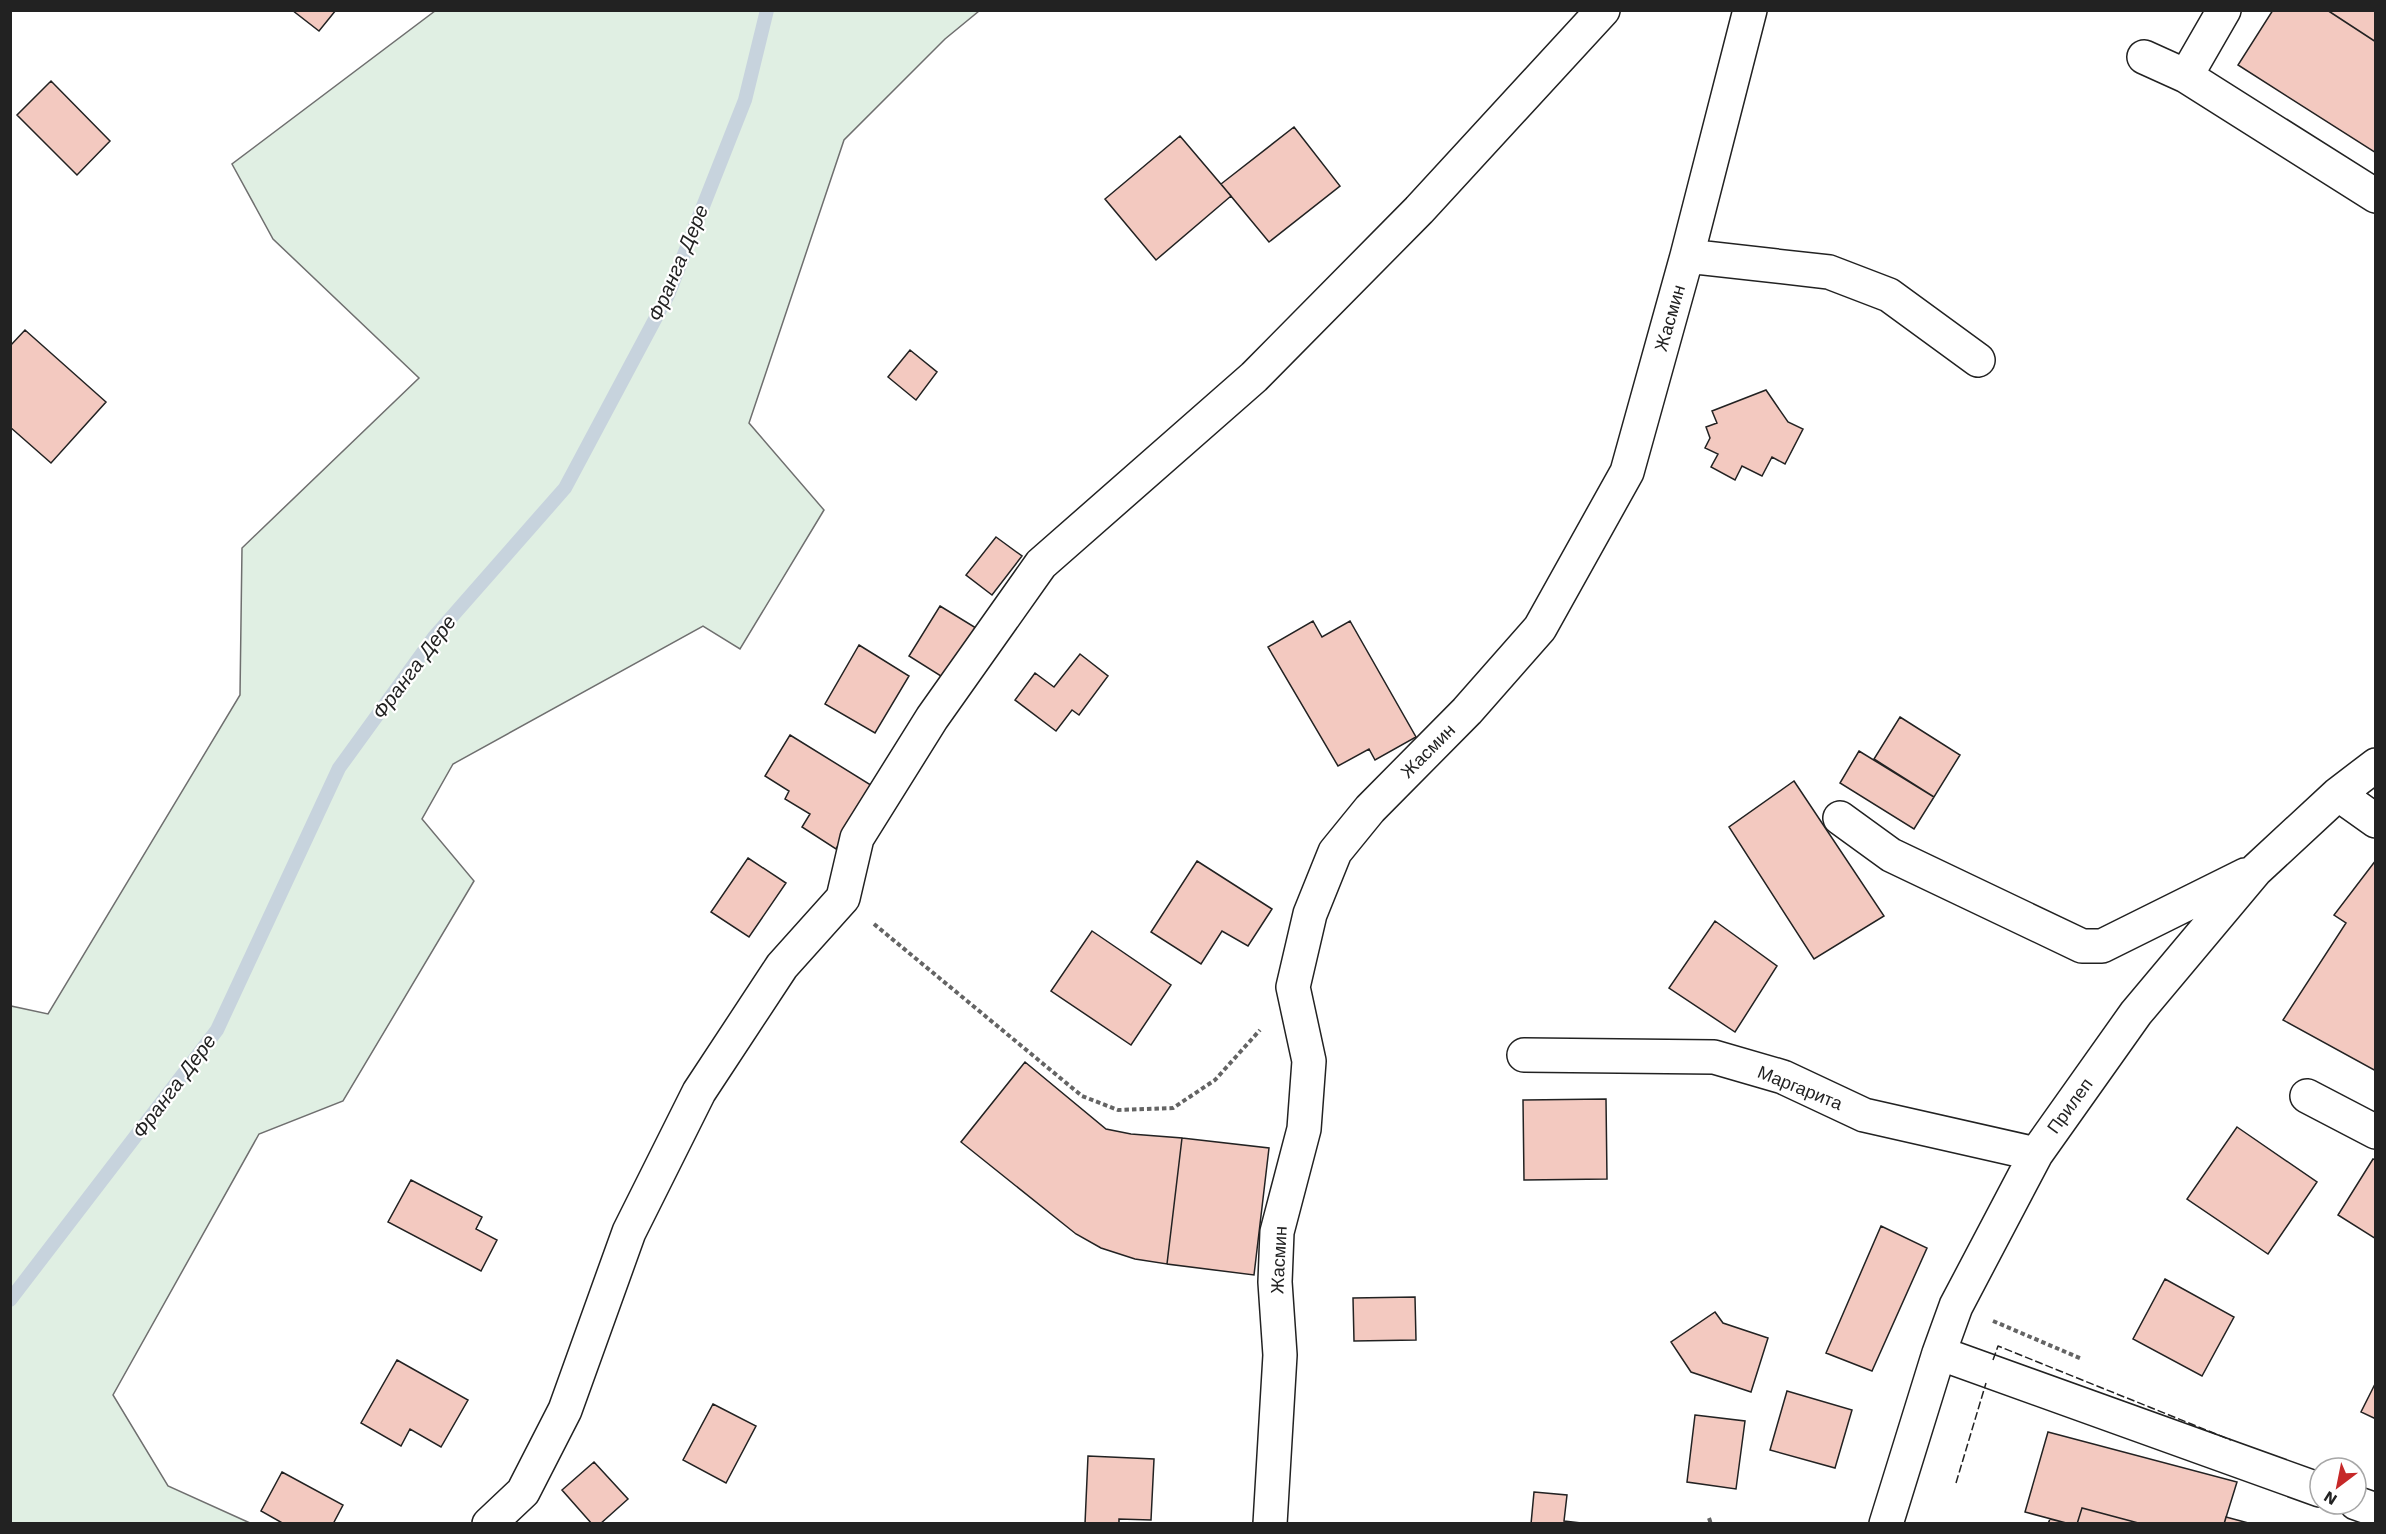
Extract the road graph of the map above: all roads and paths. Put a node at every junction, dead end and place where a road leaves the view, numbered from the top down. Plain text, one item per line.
1 (1603, 10) edge
2 (1750, 10) edge
3 (2224, 10) edge
4 (2144, 57) dead end
5 (2186, 76) junction
6 (2376, 196) edge
7 (1687, 256) junction
8 (1978, 360) dead end
9 (2376, 765) edge
10 (2338, 794) junction
11 (1840, 818) dead end
12 (2376, 821) edge
13 (2256, 870) junction
14 (843, 898) junction
15 (1293, 987) junction
16 (1524, 1055) dead end
17 (2307, 1096) dead end
18 (2376, 1132) edge
19 (2036, 1154) junction
20 (1939, 1353) junction
21 (2308, 1486) edge
22 (1708, 1518) dead end
23 (489, 1524) edge
24 (1270, 1524) edge
25 (1711, 1524) edge
26 (1886, 1524) edge

1 - 14 street
2 - 7 street, Жасмин
3 - 5 street
4 - 5 street
5 - 6 street
7 - 8 street
7 - 15 street, Жасмин
9 - 10 street, Прилеп
10 - 12 street
10 - 13 street, Прилеп
11 - 13 street
13 - 19 street, Прилеп
14 - 15 path
14 - 23 street
15 - 24 street, Жасмин
16 - 19 street, Маргарита
17 - 18 street
19 - 20 street, Прилеп
20 - 21 street
20 - 26 street, Прилеп
22 - 25 path

